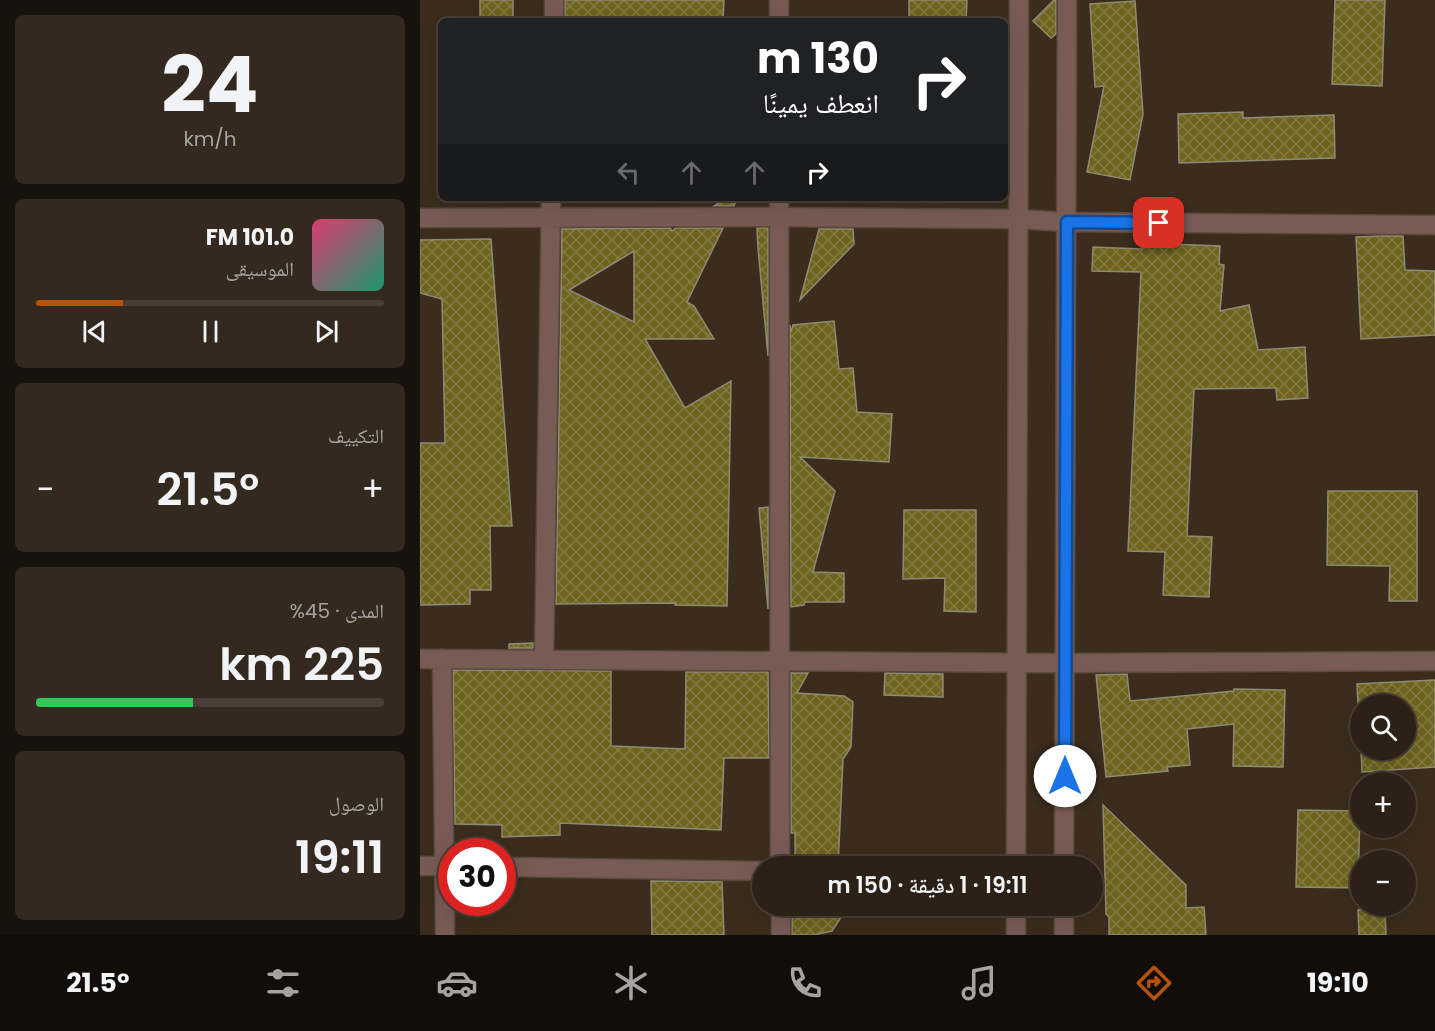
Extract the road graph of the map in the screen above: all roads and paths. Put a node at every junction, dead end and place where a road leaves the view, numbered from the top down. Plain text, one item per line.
1 (554, 0) edge
2 (779, 0) edge
3 (1019, 0) edge
4 (1067, 0) edge
5 (554, 18) edge
6 (779, 18) edge
7 (551, 201) edge
8 (779, 201) edge
9 (551, 217) junction
10 (779, 217) junction
11 (420, 218) edge
12 (1018, 219) junction
13 (1067, 222) junction
14 (1435, 225) edge
15 (420, 659) edge
16 (442, 659) junction
17 (544, 660) junction
18 (780, 661) junction
19 (1435, 661) edge
20 (1017, 662) junction
21 (1065, 663) junction
22 (447, 838) edge
23 (780, 856) edge
24 (1016, 856) edge
25 (1064, 856) edge
26 (420, 866) edge
27 (438, 866) edge
28 (516, 867) edge
29 (752, 871) edge
30 (446, 916) edge
31 (780, 916) edge
32 (1016, 916) edge
33 (1064, 916) edge
34 (445, 935) edge
35 (781, 935) edge
36 (1016, 935) edge
37 (1064, 935) edge

1 - 5 street
2 - 6 street
3 - 12 street
4 - 13 street
7 - 9 street
8 - 10 street
9 - 10 street
9 - 11 street
9 - 17 street
10 - 12 street
10 - 18 street
12 - 13 street
12 - 20 street
13 - 14 street
13 - 21 street
15 - 16 street
16 - 17 street
16 - 22 street
17 - 18 street
18 - 20 street
18 - 23 street
19 - 21 street
20 - 21 street
20 - 24 street
21 - 25 street
26 - 27 street
28 - 29 street
30 - 34 street
31 - 35 street
32 - 36 street
33 - 37 street

